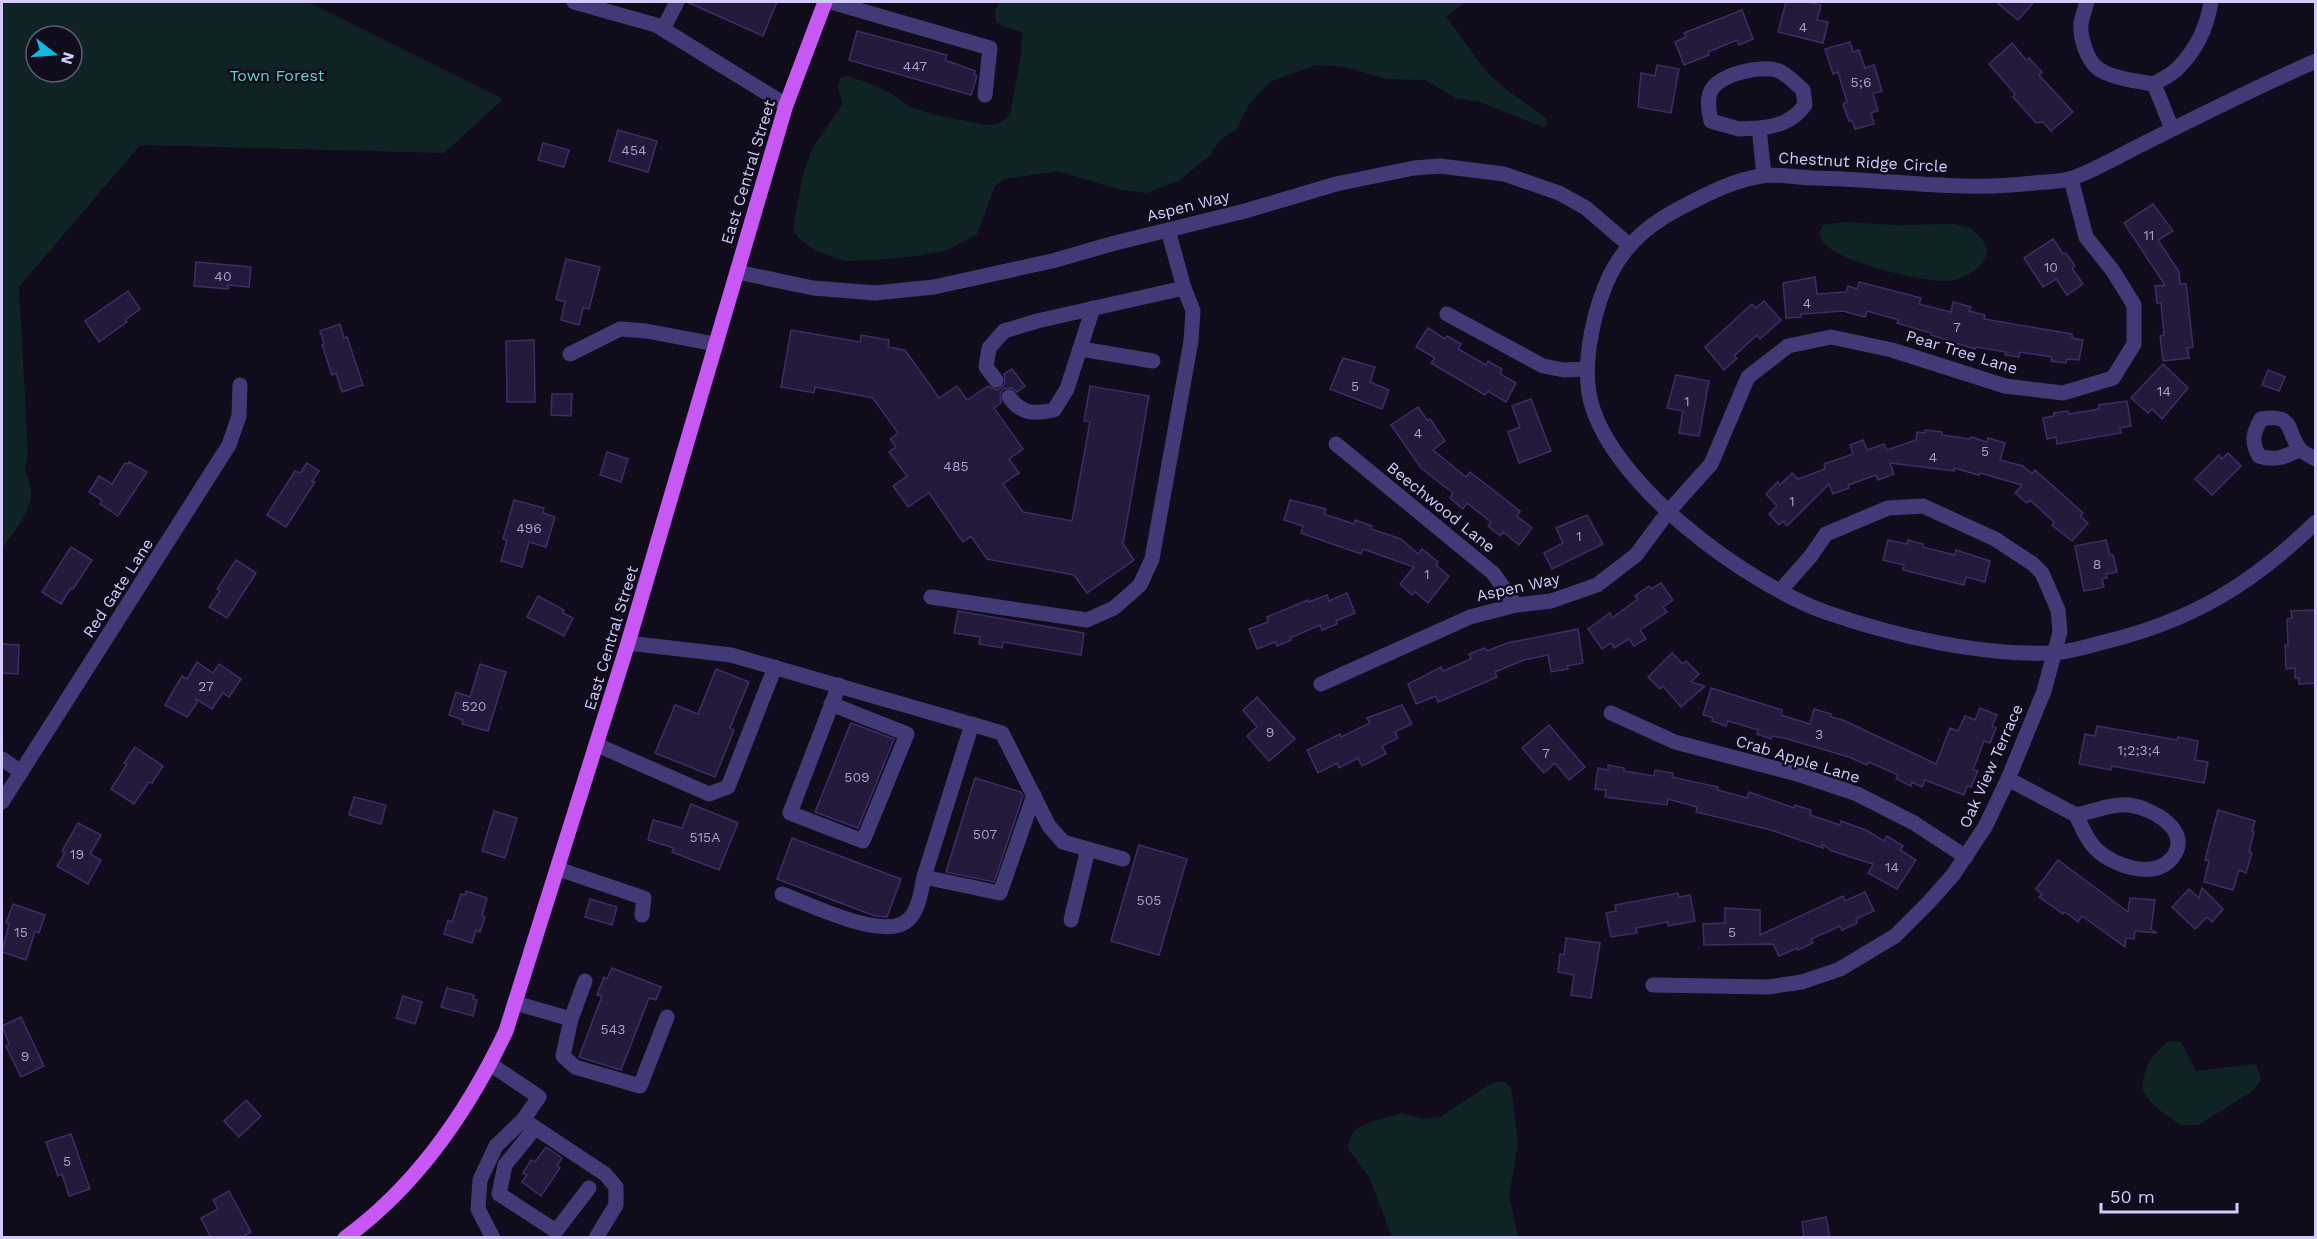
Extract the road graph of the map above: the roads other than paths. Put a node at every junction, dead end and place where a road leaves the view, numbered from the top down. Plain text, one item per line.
1 (574, 2) edge
2 (677, 2) edge
3 (825, 2) edge
4 (831, 2) edge
5 (2087, 2) edge
6 (2211, 2) edge
7 (663, 29) junction
8 (2316, 61) edge
9 (2154, 84) junction
10 (985, 95) dead end
11 (786, 105) junction
12 (1759, 129) junction
13 (2172, 129) junction
14 (1764, 175) junction
15 (2071, 179) junction
16 (1168, 230) junction
17 (1629, 244) junction
18 (737, 272) junction
19 (1184, 288) junction
20 (1093, 308) junction
21 (1447, 314) dead end
22 (715, 345) junction
23 (1081, 349) junction
24 (570, 354) dead end
25 (1153, 361) dead end
26 (1587, 369) junction
27 (996, 380) dead end
28 (240, 385) dead end
29 (1009, 398) dead end
30 (1336, 444) dead end
31 (2299, 450) dead end
32 (2316, 459) edge
33 (1668, 512) junction
34 (2316, 522) edge
35 (1780, 591) junction
36 (931, 597) dead end
37 (1516, 604) junction
38 (628, 643) junction
39 (2056, 653) junction
40 (775, 667) junction
41 (1321, 684) dead end
42 (839, 685) junction
43 (831, 704) junction
44 (1611, 713) dead end
45 (972, 724) junction
46 (597, 746) junction
47 (2, 759) edge
48 (21, 772) junction
49 (2008, 779) junction
50 (1034, 795) junction
51 (2, 802) edge
52 (2076, 815) junction
53 (1088, 849) junction
54 (1966, 857) junction
55 (1123, 859) dead end
56 (558, 869) junction
57 (924, 877) junction
58 (782, 894) dead end
59 (642, 915) dead end
60 (1071, 920) dead end
61 (585, 981) dead end
62 (1653, 985) dead end
63 (515, 1003) junction
64 (668, 1017) dead end
65 (571, 1020) junction
66 (490, 1064) junction
67 (529, 1124) junction
68 (589, 1188) dead end
69 (345, 1238) edge
70 (493, 1238) edge
71 (596, 1238) edge

1 - 7 street
2 - 7 street
3 - 11 main road, East Central Street
4 - 10 street
5 - 9 street
6 - 9 street
7 - 11 street
8 - 13 street, Chestnut Ridge Circle
9 - 13 street
11 - 18 main road, East Central Street
12 - 12 street
12 - 14 street
13 - 15 street, Chestnut Ridge Circle
14 - 15 street, Chestnut Ridge Circle
14 - 17 street, Chestnut Ridge Circle
15 - 33 street, Pear Tree Lane
16 - 17 street, Aspen Way
16 - 18 street, Aspen Way
16 - 19 street
17 - 26 street, Chestnut Ridge Circle
18 - 22 main road, East Central Street
19 - 20 street
19 - 36 street
20 - 23 street
20 - 27 street
21 - 26 street
22 - 24 street
22 - 38 main road, East Central Street
23 - 25 street
23 - 29 street
26 - 33 street, Chestnut Ridge Circle
28 - 48 street, Red Gate Lane
30 - 37 street, Beechwood Lane
31 - 32 street
33 - 35 street, Chestnut Ridge Circle
33 - 37 street, Aspen Way
34 - 39 street, Chestnut Ridge Circle
35 - 39 street, Chestnut Ridge Circle
35 - 39 street, Oak View Terrace
37 - 41 street, Aspen Way
38 - 40 street
38 - 46 main road, East Central Street
39 - 49 street, Oak View Terrace
40 - 42 street
40 - 46 street
42 - 43 street
42 - 45 street
43 - 43 street
44 - 54 street, Crab Apple Lane
45 - 50 street
45 - 57 street
46 - 56 main road, East Central Street
47 - 48 street
48 - 51 street, Red Gate Lane
49 - 52 street
49 - 54 street, Oak View Terrace
50 - 53 street
50 - 57 street
52 - 52 street
53 - 55 street
53 - 60 street
54 - 62 street, Oak View Terrace
56 - 59 street
56 - 63 main road, East Central Street
57 - 58 street
61 - 65 street
63 - 65 street
63 - 66 main road, East Central Street
64 - 65 street
66 - 67 street
66 - 69 main road, East Central Street
67 - 68 street
67 - 70 street
67 - 71 street

